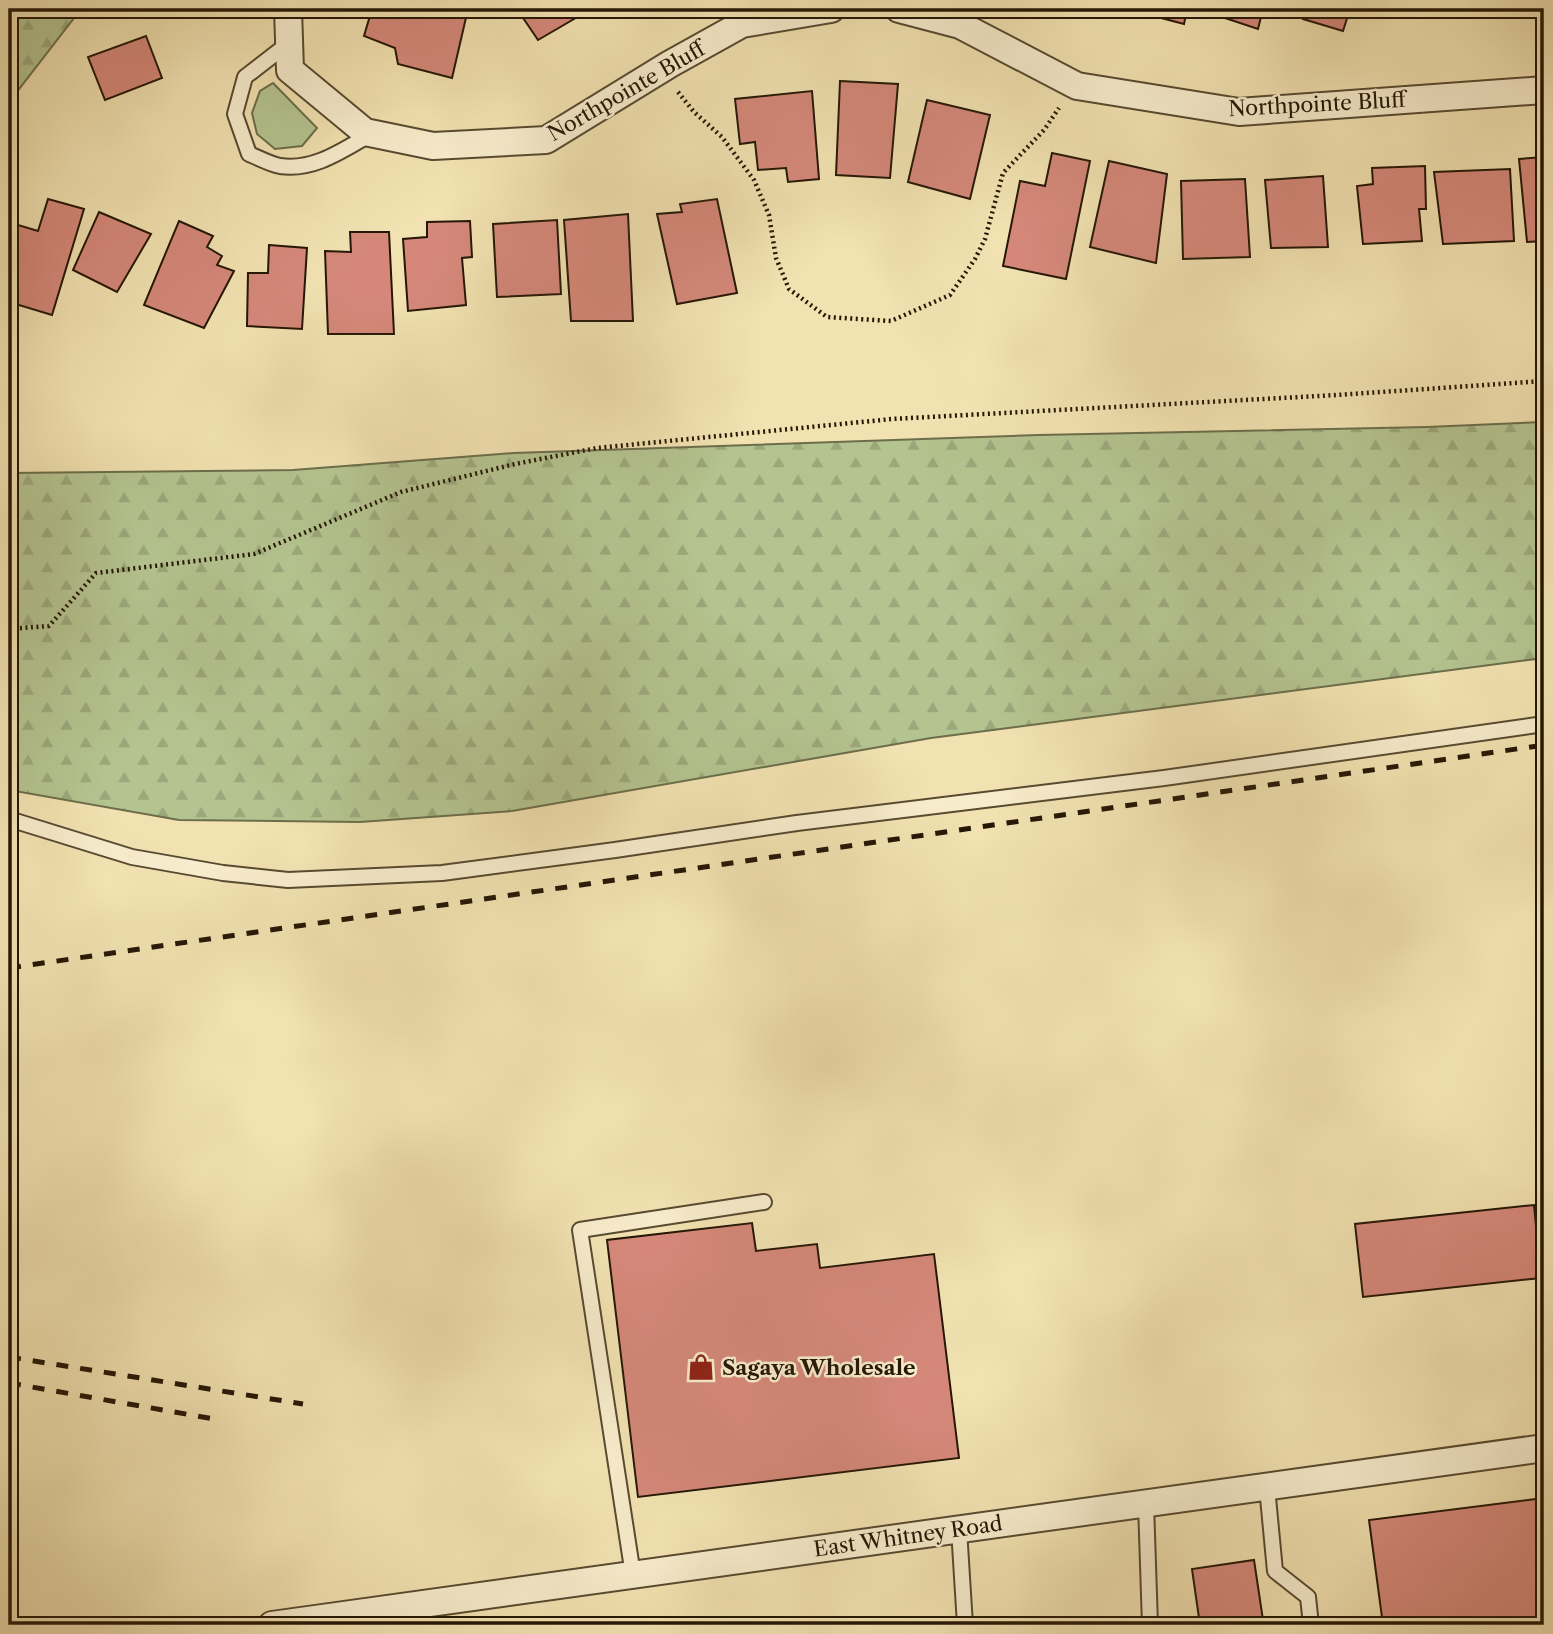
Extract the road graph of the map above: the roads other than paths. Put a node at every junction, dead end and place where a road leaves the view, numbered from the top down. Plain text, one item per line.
1 (288, 9) edge
2 (831, 9) edge
3 (899, 9) edge
4 (289, 43) junction
5 (1544, 90) edge
6 (372, 134) junction
7 (1544, 724) edge
8 (9, 819) edge
9 (764, 1202) dead end
10 (1544, 1448) edge
11 (1267, 1487) junction
12 (1146, 1504) junction
13 (959, 1529) junction
14 (633, 1575) junction
15 (272, 1625) edge
16 (965, 1625) edge
17 (1150, 1625) edge
18 (1311, 1625) edge

1 - 4 street, Northpointe Bluff
2 - 6 street, Northpointe Bluff
3 - 5 street, Northpointe Bluff
4 - 6 street, Northpointe Bluff
4 - 6 lane
7 - 8 lane
9 - 14 lane
10 - 11 street, East Whitney Road
11 - 12 street, East Whitney Road
11 - 18 lane
12 - 13 street, East Whitney Road
12 - 17 lane
13 - 14 street, East Whitney Road
13 - 16 lane
14 - 15 street, East Whitney Road

